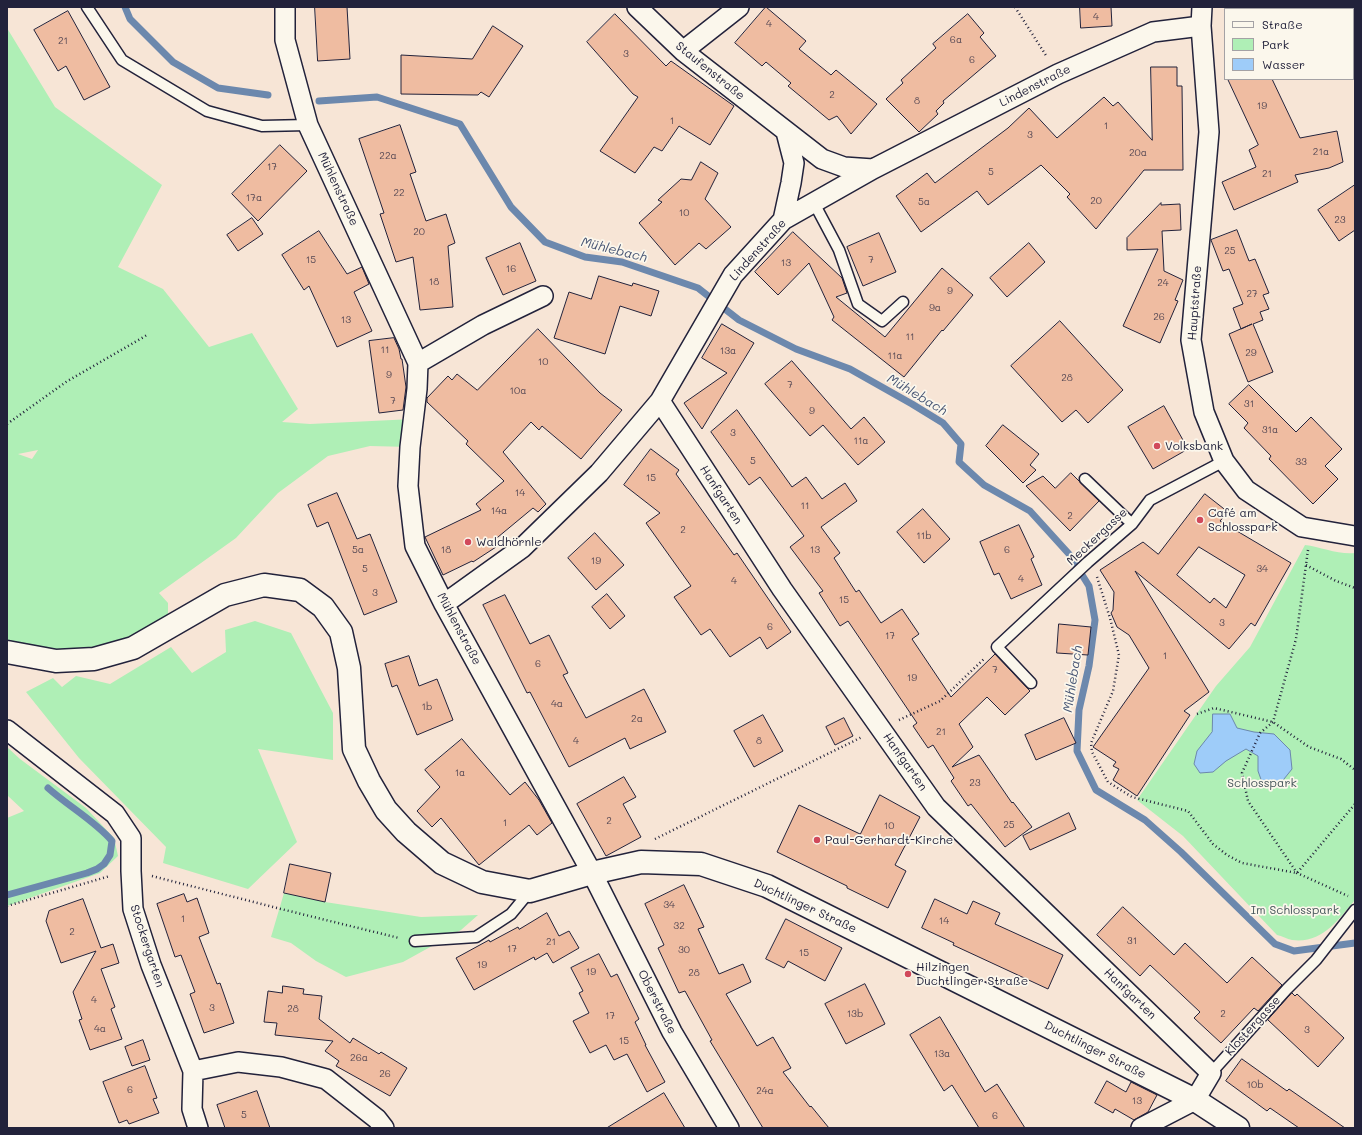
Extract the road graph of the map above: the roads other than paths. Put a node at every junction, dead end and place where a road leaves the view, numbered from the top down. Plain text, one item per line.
1 (87, 7) edge
2 (284, 7) edge
3 (637, 7) edge
4 (739, 7) edge
5 (1202, 7) edge
6 (1201, 26) junction
7 (682, 51) junction
8 (308, 125) junction
9 (786, 132) junction
10 (873, 169) junction
11 (814, 203) junction
12 (783, 220) junction
13 (543, 296) dead end
14 (903, 302) dead end
15 (418, 363) junction
16 (660, 401) junction
17 (1224, 461) junction
18 (1085, 479) dead end
19 (1132, 524) junction
20 (1355, 536) edge
21 (444, 604) junction
22 (7, 652) edge
23 (1031, 683) dead end
24 (7, 730) edge
25 (592, 873) junction
26 (530, 891) junction
27 (1355, 910) edge
28 (415, 942) road end
29 (193, 1071) junction
30 (1211, 1072) junction
31 (1195, 1100) junction
32 (198, 1128) edge
33 (384, 1128) edge
34 (729, 1128) edge
35 (1141, 1128) edge
36 (1238, 1128) edge

1 - 8 lane
2 - 8 street, Mühlenstraße
3 - 7 street, Staufenstraße
4 - 7 street
5 - 6 street, Hauptstraße
6 - 10 street, Lindenstraße
6 - 17 street, Hauptstraße
7 - 9 street, Staufenstraße
8 - 15 street, Mühlenstraße
9 - 10 street, Staufenstraße
9 - 12 street
10 - 11 street, Lindenstraße
11 - 12 street, Lindenstraße
11 - 14 lane
12 - 16 street, Lindenstraße
13 - 15 street
15 - 21 street, Mühlenstraße
16 - 21 street, Lindenstraße
16 - 30 street, Hanfgarten
17 - 19 lane, Meckergasse
17 - 20 street, Hauptstraße
18 - 19 lane
19 - 23 lane, Meckergasse
21 - 25 street, Mühlenstraße
22 - 26 main road, Duchtlinger Straße
24 - 29 street, Stockergarten
25 - 26 main road, Duchtlinger Straße
25 - 31 main road, Duchtlinger Straße
25 - 34 street, Oberstraße
26 - 28 lane
27 - 30 lane, Klostergasse
29 - 32 street, Stockergarten
29 - 33 street
30 - 31 street, Klostergasse
31 - 35 street
31 - 36 main road, Duchtlinger Straße

